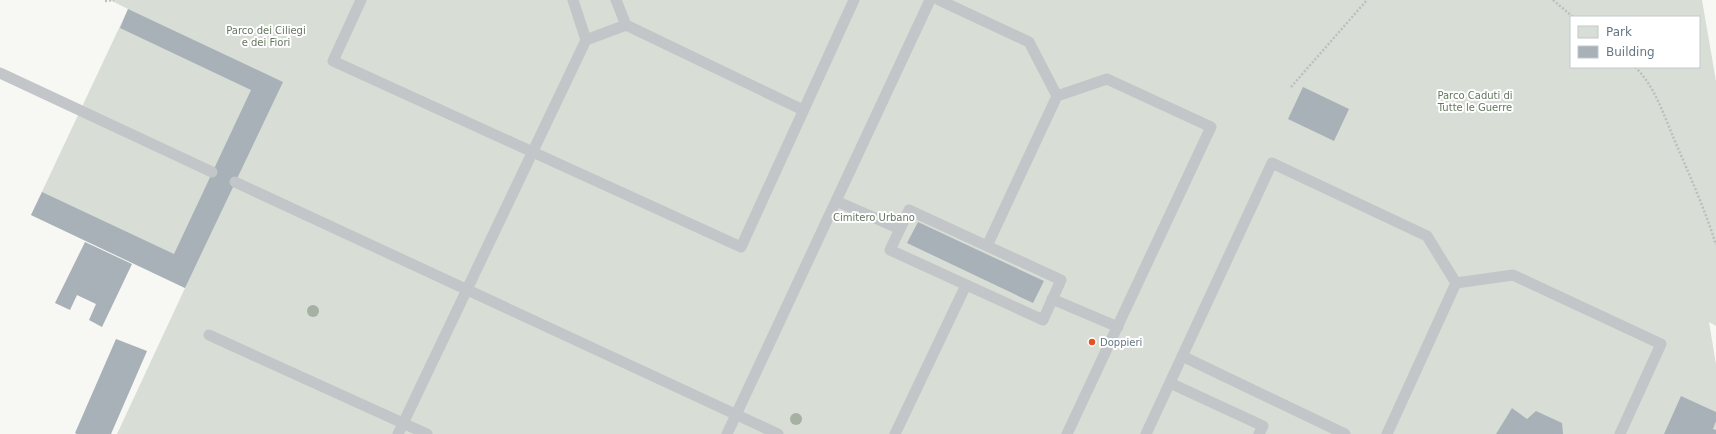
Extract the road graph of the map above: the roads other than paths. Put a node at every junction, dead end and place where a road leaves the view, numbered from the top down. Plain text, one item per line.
1 (361, 0) edge
2 (572, 0) edge
3 (616, 0) edge
4 (854, 0) edge
5 (930, 0) edge
6 (939, 0) edge
7 (626, 25) junction
8 (586, 40) junction
9 (0, 73) edge
10 (1057, 96) junction
11 (804, 110) junction
12 (532, 152) junction
13 (212, 172) dead end
14 (236, 182) dead end
15 (836, 201) junction
16 (900, 229) junction
17 (988, 246) junction
18 (1456, 283) junction
19 (966, 285) junction
20 (467, 289) junction
21 (1052, 299) junction
22 (1118, 327) junction
23 (209, 335) dead end
24 (1182, 356) junction
25 (1170, 383) junction
26 (736, 414) junction
27 (404, 423) junction
28 (398, 434) edge
29 (427, 434) edge
30 (727, 434) edge
31 (778, 434) edge
32 (895, 434) edge
33 (1067, 434) edge
34 (1146, 434) edge
35 (1259, 434) edge
36 (1344, 434) edge
37 (1386, 434) edge
38 (1620, 434) edge

1 - 12 lane
2 - 8 lane
3 - 7 lane
4 - 11 lane
5 - 15 lane
6 - 10 lane
7 - 8 lane
7 - 11 lane
8 - 12 lane
9 - 13 lane
10 - 17 lane
10 - 22 lane
11 - 12 lane
12 - 20 lane
14 - 20 lane
15 - 16 lane
15 - 26 lane
16 - 17 lane
16 - 19 lane
17 - 21 lane
18 - 24 lane
18 - 37 lane
18 - 38 lane
19 - 21 lane
19 - 32 lane
20 - 26 lane
20 - 27 lane
21 - 22 lane
22 - 33 lane
23 - 27 lane
24 - 25 lane
24 - 36 lane
25 - 34 lane
25 - 35 lane
26 - 30 lane
26 - 31 lane
27 - 28 lane
27 - 29 lane

